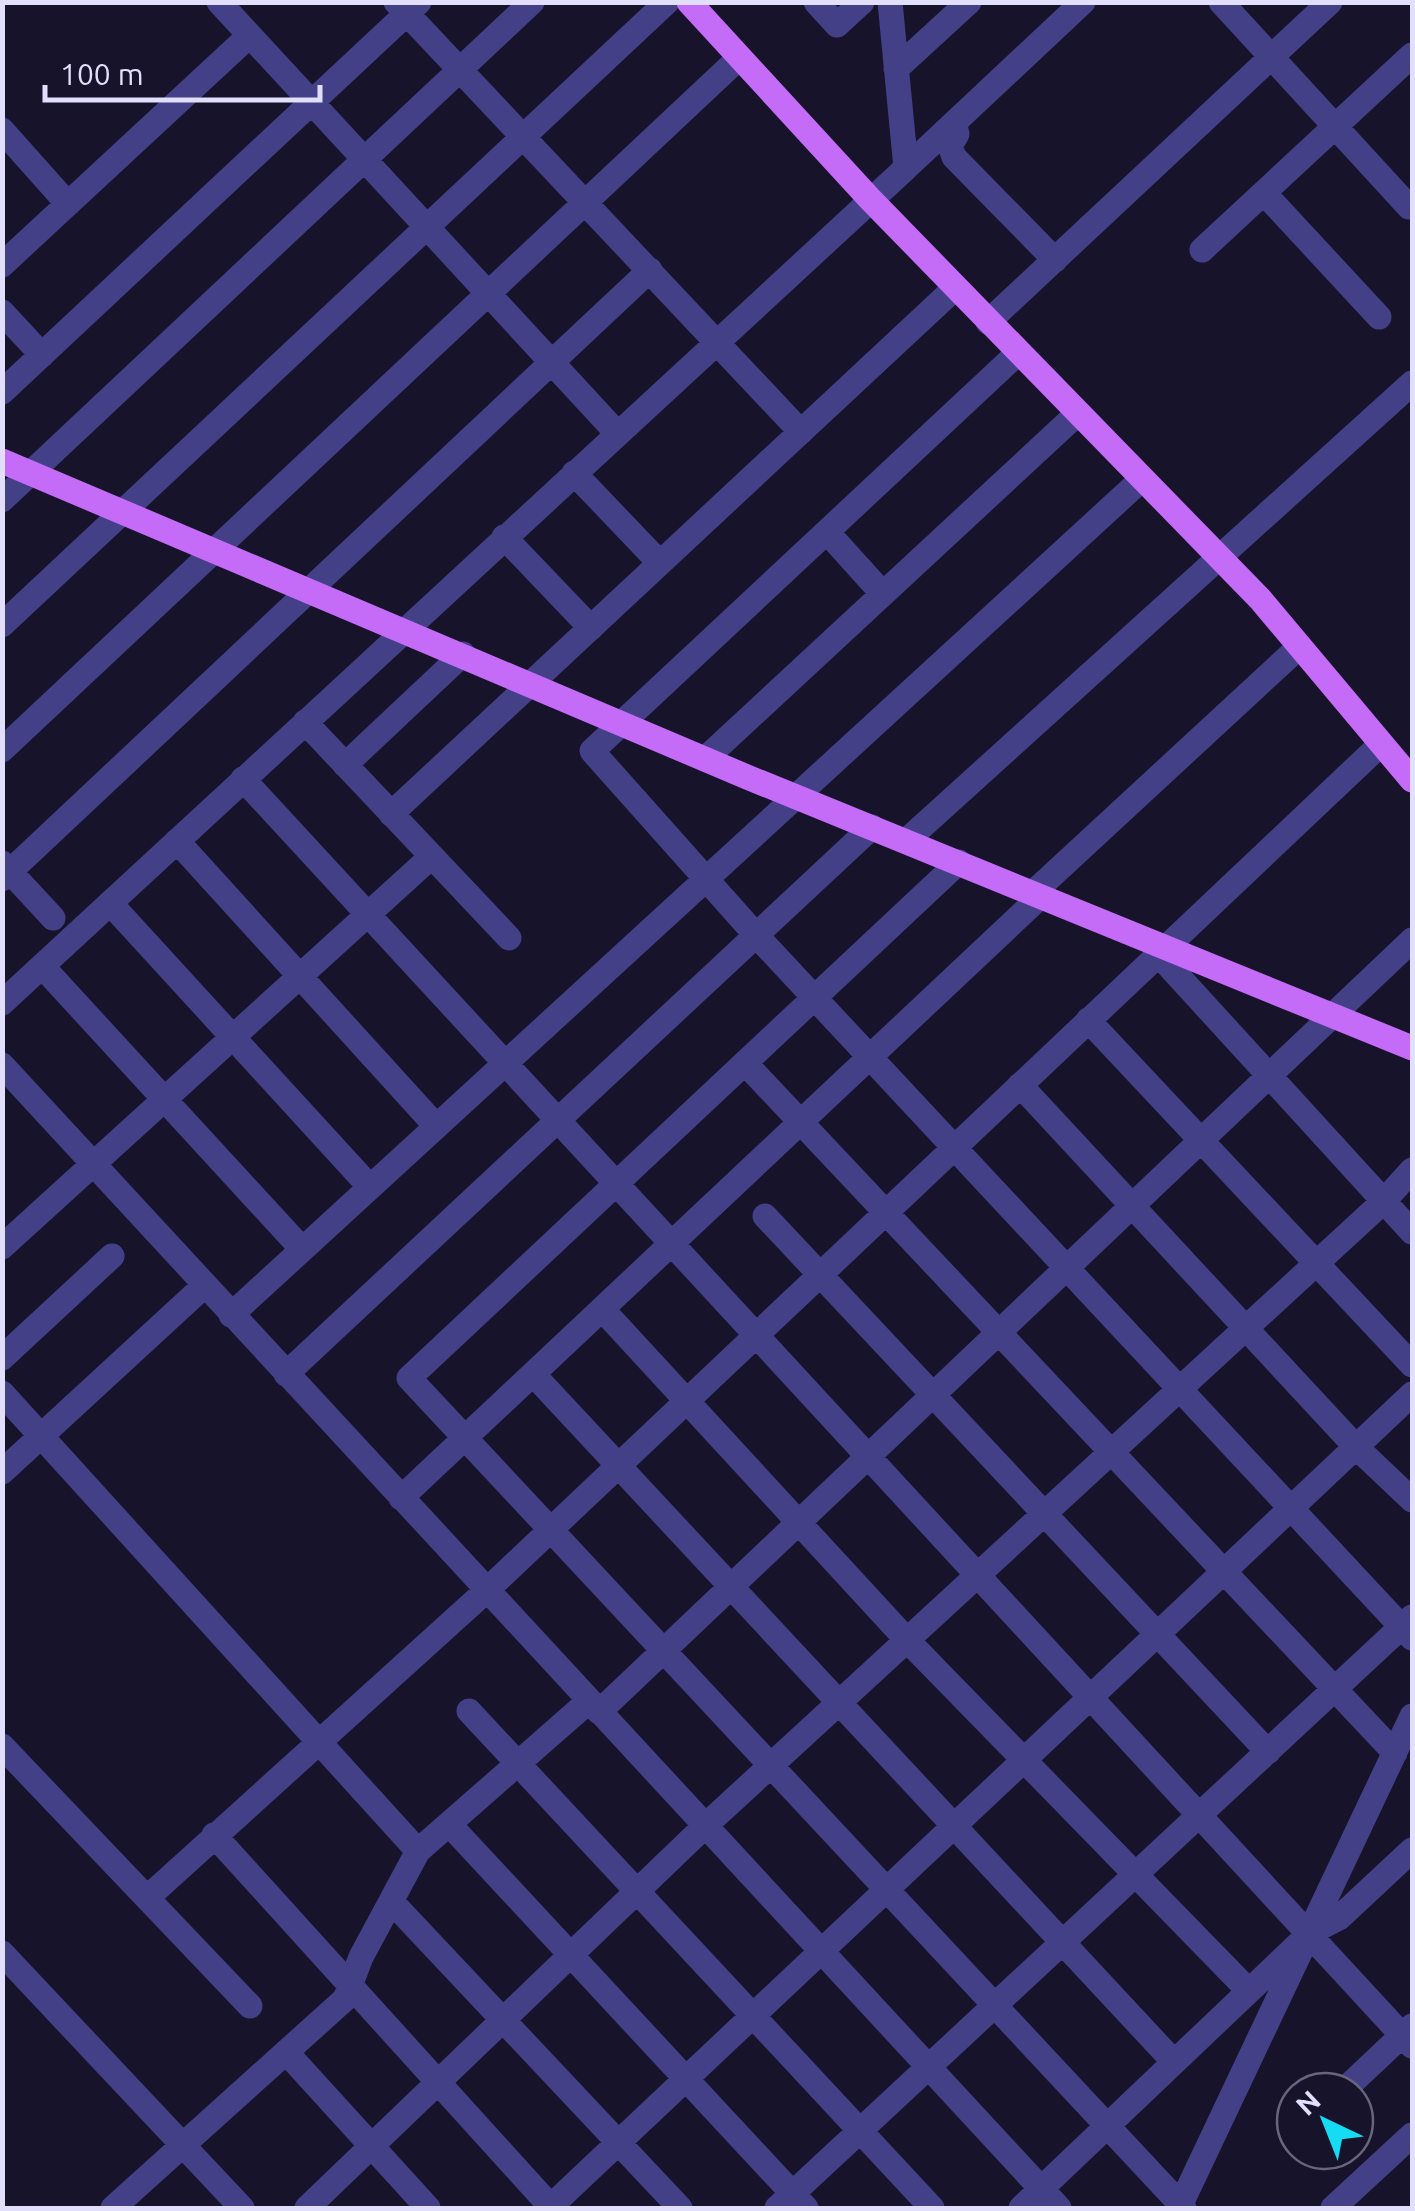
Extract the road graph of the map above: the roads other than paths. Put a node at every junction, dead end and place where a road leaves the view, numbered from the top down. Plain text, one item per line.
1 (218, 2) edge
2 (532, 2) edge
3 (667, 2) edge
4 (689, 2) edge
5 (816, 2) edge
6 (862, 2) edge
7 (890, 2) edge
8 (969, 2) edge
9 (1083, 2) edge
10 (1221, 2) edge
11 (1330, 2) edge
12 (407, 6) edge
13 (249, 36) junction
14 (1412, 55) edge
15 (740, 58) junction
16 (1272, 58) junction
17 (896, 69) junction
18 (460, 70) junction
19 (312, 103) junction
20 (954, 123) junction
21 (1336, 128) junction
22 (2, 130) edge
23 (524, 137) junction
24 (366, 161) junction
25 (902, 170) junction
26 (1264, 193) junction
27 (874, 196) junction
28 (586, 202) junction
29 (68, 204) junction
30 (1409, 206) dead end
31 (427, 228) junction
32 (1202, 250) dead end
33 (1055, 260) junction
34 (2, 265) edge
35 (650, 270) junction
36 (955, 288) junction
37 (488, 294) junction
38 (2, 312) edge
39 (1379, 318) dead end
40 (988, 322) junction
41 (717, 341) junction
42 (42, 354) junction
43 (1018, 354) junction
44 (552, 362) junction
45 (1412, 382) edge
46 (2, 392) edge
47 (1077, 414) junction
48 (801, 432) junction
49 (617, 433) junction
50 (2, 461) edge
51 (31, 473) junction
52 (574, 473) junction
53 (1142, 480) junction
54 (2, 500) edge
55 (124, 512) junction
56 (827, 532) junction
57 (504, 538) junction
58 (216, 550) junction
59 (1220, 560) junction
60 (660, 563) junction
61 (311, 588) junction
62 (883, 594) junction
63 (2, 625) edge
64 (591, 628) junction
65 (405, 629) junction
66 (1299, 648) junction
67 (462, 654) junction
68 (530, 684) junction
69 (304, 722) junction
70 (622, 723) junction
71 (1380, 744) junction
72 (2, 750) edge
73 (705, 759) junction
74 (345, 765) junction
75 (243, 779) junction
76 (1412, 780) edge
77 (796, 796) junction
78 (390, 814) junction
79 (872, 827) junction
80 (177, 840) junction
81 (906, 840) junction
82 (430, 857) junction
83 (960, 862) junction
84 (5, 871) edge
85 (706, 880) junction
86 (1038, 893) junction
87 (110, 902) junction
88 (365, 912) junction
89 (53, 918) dead end
90 (755, 934) junction
91 (509, 938) dead end
92 (1412, 940) edge
93 (1163, 950) junction
94 (42, 966) junction
95 (300, 976) junction
96 (814, 998) junction
97 (2, 1002) edge
98 (1332, 1015) junction
99 (1088, 1020) junction
100 (234, 1037) junction
101 (1412, 1048) edge
102 (870, 1057) junction
103 (505, 1064) junction
104 (745, 1064) junction
105 (2, 1065) edge
106 (1268, 1075) junction
107 (1020, 1085) junction
108 (167, 1100) junction
109 (558, 1120) junction
110 (800, 1122) junction
111 (436, 1126) junction
112 (1200, 1139) junction
113 (953, 1148) junction
114 (93, 1164) junction
115 (1412, 1170) edge
116 (616, 1184) junction
117 (370, 1187) junction
118 (1384, 1201) junction
119 (1131, 1205) junction
120 (886, 1212) junction
121 (765, 1216) dead end
122 (1412, 1232) edge
123 (672, 1243) junction
124 (2, 1247) edge
125 (302, 1249) junction
126 (112, 1256) dead end
127 (1317, 1263) junction
128 (1066, 1267) junction
129 (820, 1274) junction
130 (204, 1286) junction
131 (602, 1309) junction
132 (231, 1315) junction
133 (1246, 1328) junction
134 (999, 1331) junction
135 (756, 1335) junction
136 (2, 1358) edge
137 (1412, 1365) edge
138 (286, 1374) junction
139 (534, 1374) junction
140 (1180, 1389) junction
141 (2, 1393) edge
142 (932, 1394) junction
143 (1412, 1394) edge
144 (687, 1400) junction
145 (43, 1435) junction
146 (466, 1438) junction
147 (1356, 1447) junction
148 (1113, 1451) junction
149 (868, 1456) junction
150 (618, 1465) junction
151 (2, 1472) edge
152 (401, 1498) junction
153 (1412, 1500) edge
154 (1292, 1508) junction
155 (1042, 1516) junction
156 (798, 1522) junction
157 (551, 1530) junction
158 (1226, 1570) junction
159 (978, 1574) junction
160 (731, 1586) junction
161 (486, 1590) junction
162 (1409, 1627) edge
163 (1157, 1635) junction
164 (907, 1640) junction
165 (663, 1650) junction
166 (1336, 1690) junction
167 (1091, 1697) junction
168 (839, 1702) junction
169 (594, 1706) junction
170 (469, 1711) dead end
171 (1412, 1716) edge
172 (318, 1740) junction
173 (2, 1746) edge
174 (1268, 1752) junction
175 (1395, 1753) junction
176 (1024, 1761) junction
177 (518, 1764) junction
178 (771, 1766) junction
179 (1200, 1815) junction
180 (449, 1824) junction
181 (705, 1826) junction
182 (954, 1826) junction
183 (214, 1835) junction
184 (1412, 1850) edge
185 (418, 1851) junction
186 (1136, 1875) junction
187 (639, 1890) junction
188 (887, 1890) junction
189 (147, 1898) junction
190 (391, 1901) junction
191 (1310, 1933) junction
192 (1063, 1943) junction
193 (821, 1952) junction
194 (2, 1953) edge
195 (571, 1955) junction
196 (350, 1987) junction
197 (1249, 1991) junction
198 (250, 2006) dead end
199 (995, 2006) junction
200 (753, 2016) junction
201 (504, 2019) junction
202 (1409, 2036) edge
203 (286, 2052) junction
204 (1174, 2062) junction
205 (929, 2068) junction
206 (1367, 2071) edge
207 (686, 2079) junction
208 (438, 2083) junction
209 (1107, 2126) junction
210 (860, 2131) junction
211 (1412, 2134) edge
212 (620, 2141) junction
213 (183, 2146) junction
214 (371, 2148) junction
215 (1041, 2189) junction
216 (792, 2204) edge
217 (1181, 2207) edge
218 (113, 2208) edge
219 (242, 2208) edge
220 (307, 2208) edge
221 (428, 2208) edge
222 (551, 2208) edge
223 (680, 2208) edge
224 (932, 2208) edge
225 (1021, 2208) edge
226 (1059, 2208) edge
227 (1333, 2208) edge

1 - 13 street
2 - 18 street
3 - 23 street
4 - 15 main road
5 - 6 street
7 - 17 street
8 - 17 street
9 - 20 street
10 - 16 street
11 - 16 street
12 - 18 street
12 - 19 street
13 - 19 street
13 - 29 street
14 - 21 street
15 - 27 main road
15 - 28 street
16 - 21 street
16 - 33 street
17 - 25 street
18 - 23 street
18 - 24 street
19 - 24 street
19 - 42 street
20 - 25 street
20 - 33 street
21 - 26 street
21 - 30 street
22 - 29 street
23 - 28 street
23 - 31 street
24 - 31 street
24 - 51 street
25 - 27 street
26 - 32 street
26 - 39 street
27 - 36 main road
27 - 41 street
28 - 35 street
28 - 37 street
29 - 34 street
31 - 37 street
31 - 55 street
33 - 40 street
35 - 41 street
35 - 44 street
36 - 40 main road
36 - 48 street
37 - 44 street
37 - 58 street
38 - 42 street
40 - 43 main road
41 - 48 street
41 - 49 street
42 - 46 street
43 - 47 main road
43 - 56 street
44 - 49 street
44 - 61 street
45 - 59 street
47 - 53 main road
47 - 62 street
48 - 60 street
49 - 52 street
50 - 51 main road
51 - 54 street
51 - 55 main road
52 - 57 street
52 - 60 street
53 - 59 main road
53 - 77 street
55 - 58 main road
55 - 63 street
56 - 62 street
56 - 70 street
57 - 64 street
57 - 65 street
58 - 61 main road
58 - 72 street
59 - 66 main road
59 - 81 street
60 - 64 street
61 - 65 main road
61 - 84 street
62 - 73 street
64 - 68 street
65 - 67 main road
65 - 69 street
66 - 71 main road
66 - 86 street
67 - 68 main road
67 - 74 street
68 - 70 main road
68 - 78 street
69 - 74 street
69 - 75 street
70 - 73 main road
70 - 85 street
71 - 76 main road
71 - 93 street
73 - 77 main road
74 - 78 street
75 - 80 street
75 - 88 street
77 - 79 main road
77 - 85 street
78 - 82 street
79 - 81 main road
79 - 90 street
80 - 87 street
80 - 95 street
81 - 83 main road
82 - 88 street
82 - 91 street
83 - 86 main road
83 - 96 street
84 - 89 street
85 - 90 street
85 - 103 street
86 - 93 main road
86 - 102 street
87 - 94 street
87 - 100 street
88 - 95 street
88 - 103 street
90 - 96 street
90 - 109 street
92 - 98 street
93 - 98 main road
93 - 99 street
93 - 106 street
94 - 97 street
94 - 108 street
95 - 100 street
95 - 111 street
96 - 102 street
96 - 104 street
98 - 101 main road
98 - 106 street
99 - 107 street
99 - 112 street
100 - 108 street
100 - 117 street
102 - 110 street
102 - 113 street
103 - 109 street
103 - 111 street
104 - 110 street
104 - 116 street
105 - 114 street
106 - 112 street
106 - 118 street
107 - 113 street
107 - 119 street
108 - 114 street
108 - 125 street
109 - 116 street
109 - 138 street
110 - 120 street
110 - 123 street
111 - 117 street
112 - 119 street
112 - 127 street
113 - 120 street
113 - 128 street
114 - 124 street
114 - 130 street
115 - 118 street
116 - 123 street
116 - 146 street
117 - 125 street
118 - 122 street
118 - 127 street
119 - 128 street
119 - 133 street
120 - 129 street
120 - 134 street
121 - 129 street
123 - 131 street
123 - 135 street
125 - 132 street
126 - 136 street
127 - 133 street
127 - 137 street
128 - 134 street
128 - 140 street
129 - 135 street
129 - 142 street
130 - 132 street
130 - 145 street
131 - 139 street
131 - 144 street
132 - 138 street
133 - 140 street
133 - 147 street
134 - 142 street
134 - 148 street
135 - 144 street
135 - 149 street
138 - 152 street
139 - 146 street
139 - 150 street
140 - 148 street
140 - 154 street
141 - 145 street
142 - 149 street
142 - 155 street
143 - 147 street
144 - 150 street
144 - 156 street
145 - 151 street
145 - 172 street
146 - 152 street
146 - 157 street
147 - 153 street
147 - 154 street
148 - 155 street
148 - 158 street
149 - 156 street
149 - 159 street
150 - 157 street
150 - 160 street
152 - 161 street
154 - 158 street
154 - 162 street
155 - 159 street
155 - 163 street
156 - 160 street
156 - 164 street
157 - 161 street
157 - 165 street
158 - 163 street
158 - 166 street
159 - 164 street
159 - 167 street
160 - 165 street
160 - 168 street
161 - 169 street
161 - 172 street
162 - 166 street
163 - 167 street
163 - 174 street
164 - 168 street
164 - 176 street
165 - 169 street
165 - 178 street
166 - 174 street
166 - 175 street
167 - 176 street
167 - 179 street
168 - 178 street
168 - 182 street
169 - 177 street
169 - 181 street
170 - 177 street
171 - 175 street
172 - 183 street
172 - 185 street
173 - 189 street
174 - 179 street
175 - 191 street
176 - 182 street
176 - 186 street
177 - 180 street
177 - 187 street
178 - 181 street
178 - 188 street
179 - 186 street
179 - 191 street
180 - 185 street
180 - 195 street
181 - 187 street
181 - 193 street
182 - 188 street
182 - 192 street
183 - 189 street
183 - 196 street
184 - 191 street
185 - 190 street
186 - 192 street
186 - 197 street
187 - 195 street
187 - 200 street
188 - 193 street
188 - 199 street
189 - 198 street
190 - 196 street
190 - 201 street
191 - 197 street
191 - 202 street
191 - 217 street
192 - 199 street
192 - 204 street
193 - 200 street
193 - 205 street
194 - 213 street
195 - 201 street
195 - 207 street
196 - 203 street
196 - 208 street
197 - 204 street
199 - 205 street
199 - 209 street
200 - 207 street
200 - 210 street
201 - 208 street
201 - 212 street
202 - 206 street
203 - 213 street
203 - 214 street
204 - 209 street
205 - 210 street
205 - 215 street
207 - 212 street
207 - 216 street
208 - 214 street
208 - 222 street
209 - 215 street
209 - 217 street
210 - 216 street
210 - 224 street
211 - 227 street
212 - 222 street
212 - 223 street
213 - 218 street
213 - 219 street
214 - 220 street
214 - 221 street
215 - 225 street
215 - 226 street

